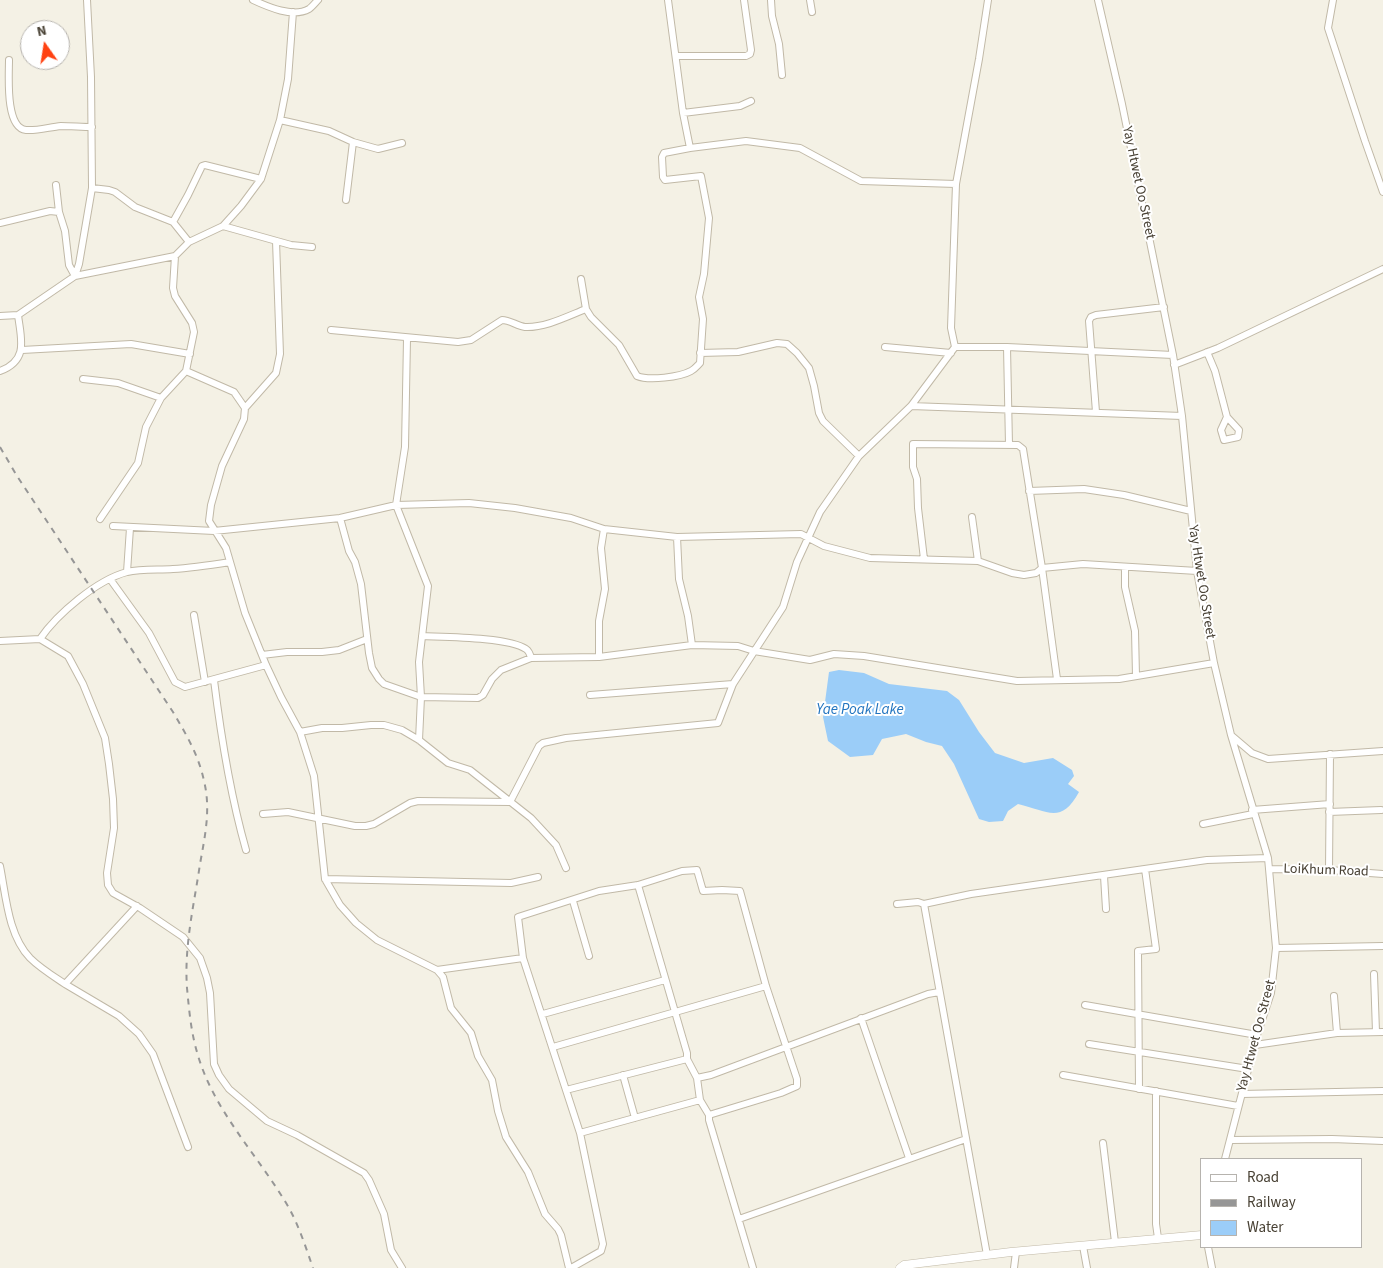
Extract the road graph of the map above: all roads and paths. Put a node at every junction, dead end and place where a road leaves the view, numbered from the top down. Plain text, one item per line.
1 (87, 0) edge
2 (253, 0) edge
3 (318, 0) edge
4 (668, 0) edge
5 (744, 0) edge
6 (770, 0) edge
7 (810, 0) edge
8 (988, 0) edge
9 (1098, 0) edge
10 (1333, 0) edge
11 (293, 12) junction
12 (812, 12) dead end
13 (676, 56) junction
14 (9, 60) dead end
15 (782, 75) dead end
16 (751, 101) dead end
17 (683, 113) junction
18 (280, 120) junction
19 (92, 127) junction
20 (353, 142) junction
21 (402, 143) dead end
22 (690, 148) junction
23 (261, 179) junction
24 (956, 184) junction
25 (56, 185) dead end
26 (92, 188) junction
27 (1383, 192) edge
28 (346, 200) dead end
29 (59, 212) junction
30 (173, 222) junction
31 (0, 223) edge
32 (223, 226) junction
33 (276, 241) junction
34 (189, 242) junction
35 (312, 248) dead end
36 (175, 256) junction
37 (1383, 269) edge
38 (75, 276) junction
39 (581, 279) dead end
40 (1164, 307) junction
41 (586, 309) junction
42 (18, 315) junction
43 (0, 316) edge
44 (332, 330) dead end
45 (407, 338) junction
46 (885, 347) dead end
47 (1007, 347) junction
48 (22, 350) junction
49 (953, 350) junction
50 (1092, 351) junction
51 (1207, 352) junction
52 (700, 353) junction
53 (190, 354) junction
54 (1173, 355) junction
55 (1174, 365) junction
56 (0, 371) edge
57 (186, 371) junction
58 (83, 379) dead end
59 (161, 398) junction
60 (911, 406) junction
61 (245, 408) junction
62 (1008, 410) junction
63 (1096, 412) junction
64 (1182, 416) junction
65 (1227, 417) dead end
66 (1009, 445) junction
67 (859, 456) junction
68 (1029, 491) junction
69 (396, 505) junction
70 (1190, 511) junction
71 (972, 517) dead end
72 (340, 518) junction
73 (100, 519) dead end
74 (113, 526) dead end
75 (130, 528) junction
76 (604, 529) junction
77 (214, 531) junction
78 (677, 536) junction
79 (808, 538) junction
80 (924, 559) junction
81 (978, 561) junction
82 (230, 562) junction
83 (1125, 567) junction
84 (1042, 568) junction
85 (1197, 571) junction
86 (127, 572) junction
87 (110, 579) junction
88 (194, 615) dead end
89 (422, 636) junction
90 (40, 639) junction
91 (367, 639) junction
92 (0, 642) edge
93 (692, 645) junction
94 (754, 651) junction
95 (262, 655) junction
96 (599, 657) junction
97 (531, 658) junction
98 (1214, 663) junction
99 (266, 665) junction
100 (1136, 676) junction
101 (214, 680) junction
102 (1057, 680) junction
103 (205, 682) junction
104 (732, 684) junction
105 (590, 695) dead end
106 (421, 697) junction
107 (300, 732) junction
108 (1231, 735) junction
109 (420, 740) junction
110 (1383, 750) edge
111 (1330, 754) junction
112 (510, 802) junction
113 (1330, 804) junction
114 (1380, 810) dead end
115 (1253, 812) junction
116 (1329, 812) junction
117 (263, 814) dead end
118 (319, 819) junction
119 (1203, 824) dead end
120 (246, 850) dead end
121 (1268, 858) junction
122 (0, 866) edge
123 (566, 868) dead end
124 (1145, 869) junction
125 (1269, 869) junction
126 (1329, 870) junction
127 (1383, 874) edge
128 (1104, 876) junction
129 (538, 877) dead end
130 (325, 880) junction
131 (638, 884) junction
132 (573, 901) junction
133 (897, 904) dead end
134 (924, 904) junction
135 (137, 906) junction
136 (1106, 909) dead end
137 (1383, 946) edge
138 (1276, 948) junction
139 (589, 956) dead end
140 (524, 958) junction
141 (437, 970) junction
142 (1374, 974) dead end
143 (665, 980) junction
144 (64, 984) junction
145 (766, 986) junction
146 (939, 992) junction
147 (1334, 996) dead end
148 (1085, 1005) dead end
149 (675, 1013) junction
150 (543, 1014) junction
151 (1140, 1015) junction
152 (862, 1018) junction
153 (1380, 1032) edge
154 (1337, 1033) junction
155 (1257, 1035) junction
156 (1089, 1044) dead end
157 (1255, 1045) junction
158 (786, 1046) junction
159 (553, 1047) junction
160 (1140, 1052) junction
161 (687, 1058) junction
162 (1248, 1069) junction
163 (623, 1074) junction
164 (1063, 1075) dead end
165 (697, 1078) junction
166 (1139, 1089) junction
167 (566, 1090) junction
168 (1156, 1091) junction
169 (1383, 1091) edge
170 (1242, 1094) junction
171 (700, 1100) junction
172 (1238, 1106) junction
173 (709, 1115) junction
174 (636, 1118) junction
175 (580, 1133) junction
176 (966, 1139) junction
177 (1231, 1140) junction
178 (1383, 1141) edge
179 (1104, 1143) dead end
180 (188, 1147) dead end
181 (910, 1158) junction
182 (1225, 1158) edge
183 (739, 1220) junction
184 (1200, 1235) edge
185 (1158, 1238) junction
186 (1115, 1242) junction
187 (1083, 1246) junction
188 (1208, 1248) edge
189 (1016, 1252) junction
190 (987, 1255) junction
191 (402, 1268) edge
192 (570, 1268) edge
193 (753, 1268) edge
194 (900, 1268) edge
195 (1014, 1268) edge
196 (1087, 1268) edge
197 (1212, 1268) edge

1 - 19 street
2 - 11 street
3 - 11 street
4 - 13 street
5 - 13 street
6 - 15 street
7 - 12 street
8 - 24 street
9 - 40 street, Yay Htwet Oo Street
10 - 27 street
11 - 18 street
13 - 17 street
14 - 19 street
16 - 17 street
17 - 22 street
18 - 20 street
18 - 23 street
19 - 26 street
20 - 21 street
20 - 28 street
22 - 24 street
22 - 52 street
23 - 30 street
23 - 32 street
24 - 49 street
25 - 29 street
26 - 30 street
26 - 38 street
29 - 31 street
29 - 38 street
30 - 34 street
32 - 33 street
32 - 34 street
33 - 35 street
33 - 61 street
34 - 36 street
36 - 38 street
36 - 53 street
37 - 51 street
38 - 42 street
39 - 41 street
40 - 50 street
40 - 54 street, Yay Htwet Oo Street
41 - 45 street
41 - 52 street
42 - 43 street
42 - 48 street
44 - 45 street
45 - 69 street
46 - 49 street
47 - 49 street
47 - 50 street
47 - 62 street
48 - 53 street
48 - 56 street
49 - 60 street
50 - 54 street
50 - 63 street
51 - 55 street
51 - 65 street
52 - 67 street
53 - 57 street
54 - 55 street, Yay Htwet Oo Street
55 - 64 street, Yay Htwet Oo Street
57 - 59 street
57 - 61 street
58 - 59 street
59 - 73 street
60 - 62 street
60 - 67 street
61 - 77 street
62 - 63 street
62 - 66 street
63 - 64 street
64 - 70 street, Yay Htwet Oo Street
66 - 68 street
66 - 80 street
67 - 79 street
68 - 70 street
68 - 84 street
69 - 72 street
69 - 76 street
69 - 89 street
70 - 85 street, Yay Htwet Oo Street
71 - 81 street
72 - 77 street
72 - 91 street
74 - 75 street
75 - 77 street
75 - 86 street
76 - 78 street
76 - 96 street
77 - 82 street
78 - 79 street
78 - 93 street
79 - 80 street
79 - 94 street
80 - 81 street
81 - 84 street
82 - 86 street
82 - 95 street
83 - 84 street
83 - 85 street
83 - 100 street
84 - 102 street
85 - 98 street, Yay Htwet Oo Street
86 - 87 street
87 - 90 street
87 - 103 street
88 - 103 street
89 - 97 street
89 - 106 street
90 - 92 street
90 - 135 street
91 - 95 street
91 - 106 street
93 - 94 street
93 - 96 street
94 - 102 street
94 - 104 street
95 - 99 street
96 - 97 street
97 - 106 street
98 - 100 street
98 - 108 street, Yay Htwet Oo Street
99 - 101 street
99 - 107 street
100 - 102 street
101 - 103 street
101 - 120 street
104 - 105 street
104 - 112 street
106 - 109 street
107 - 109 street
107 - 118 street
108 - 111 street
108 - 115 street, Yay Htwet Oo Street
109 - 112 street
110 - 111 street
111 - 113 street
112 - 118 street
112 - 123 street
113 - 115 street
113 - 116 street
114 - 116 street
115 - 119 street
115 - 121 street, Yay Htwet Oo Street
116 - 126 street
117 - 118 street
118 - 130 street
121 - 124 street
121 - 125 street, Yay Htwet Oo Street
122 - 144 street
124 - 128 street
124 - 151 street
125 - 126 street, LoiKhum Road
125 - 138 street, Yay Htwet Oo Street
126 - 127 street, LoiKhum Road
128 - 134 street
128 - 136 street
129 - 130 street
130 - 141 street
131 - 132 street
131 - 143 street
131 - 145 street
132 - 139 street
132 - 140 street
133 - 134 street
134 - 146 street
135 - 144 street
135 - 191 street
137 - 138 street
138 - 155 street, Yay Htwet Oo Street
140 - 141 street
140 - 150 street
141 - 192 street
142 - 153 street
143 - 149 street
143 - 150 street
144 - 180 street
145 - 149 street
145 - 158 street
146 - 152 street
146 - 176 street
147 - 154 street
148 - 151 street
149 - 159 street
149 - 161 street
150 - 159 street
151 - 155 street
151 - 160 street
152 - 158 street
152 - 181 street
153 - 154 street
154 - 157 street
155 - 157 street, Yay Htwet Oo Street
156 - 160 street
157 - 162 street, Yay Htwet Oo Street
158 - 165 street
158 - 173 street
159 - 167 street
160 - 162 street
160 - 166 street
161 - 163 street
161 - 165 street
162 - 170 street, Yay Htwet Oo Street
163 - 167 street
163 - 174 street
164 - 166 street
165 - 171 street
166 - 168 street
167 - 175 street
168 - 172 street
168 - 185 street
169 - 170 street
170 - 172 street, Yay Htwet Oo Street
171 - 173 street
171 - 174 street
172 - 177 street, Yay Htwet Oo Street
173 - 183 street
174 - 175 street
175 - 192 street
176 - 181 street
176 - 190 street
177 - 178 street
177 - 182 street, Yay Htwet Oo Street
179 - 186 street
181 - 183 street
183 - 193 street
184 - 185 street
185 - 186 street
186 - 187 street
187 - 189 street
187 - 196 street
188 - 197 street
189 - 190 street
189 - 195 street
190 - 194 street

